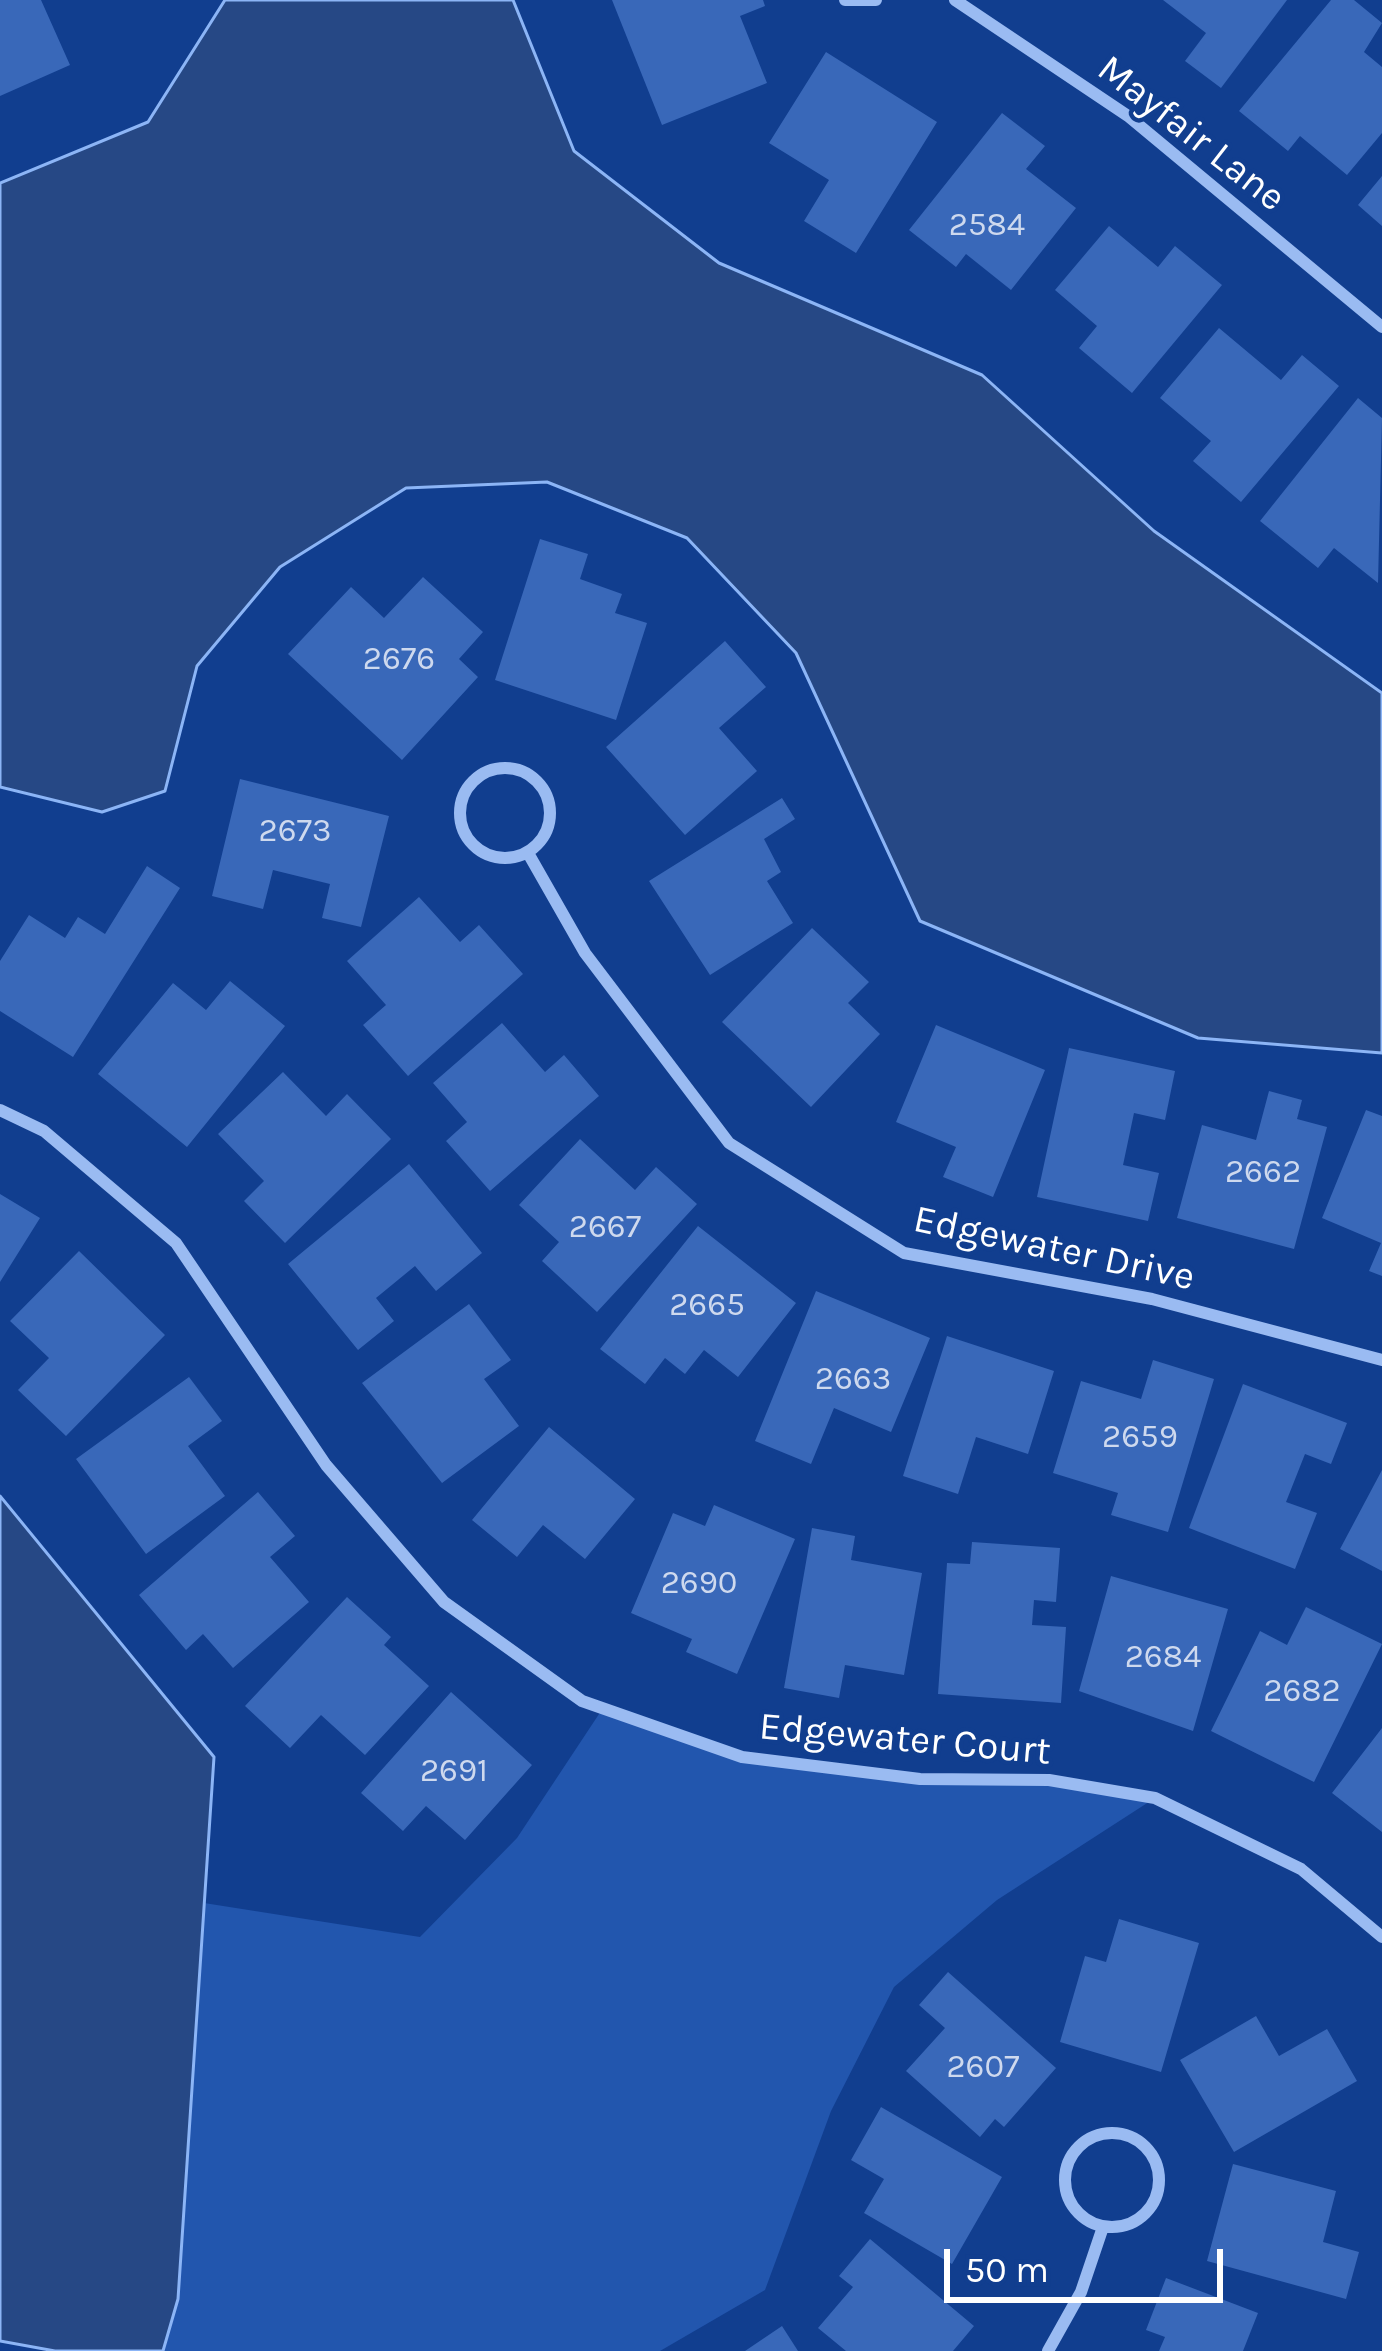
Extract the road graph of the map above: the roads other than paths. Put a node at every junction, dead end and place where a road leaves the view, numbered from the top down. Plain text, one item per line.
1 (845, 0) edge
2 (876, 0) edge
3 (956, 0) edge
4 (1382, 327) edge
5 (528, 853) junction
6 (0, 1110) edge
7 (1382, 1360) edge
8 (1382, 1937) edge
9 (1103, 2227) junction
10 (1048, 2351) edge

1 - 2 street
3 - 4 street, Mayfair Lane
5 - 5 street
5 - 7 street, Edgewater Drive
6 - 8 street, Edgewater Court
9 - 9 street
9 - 10 street

